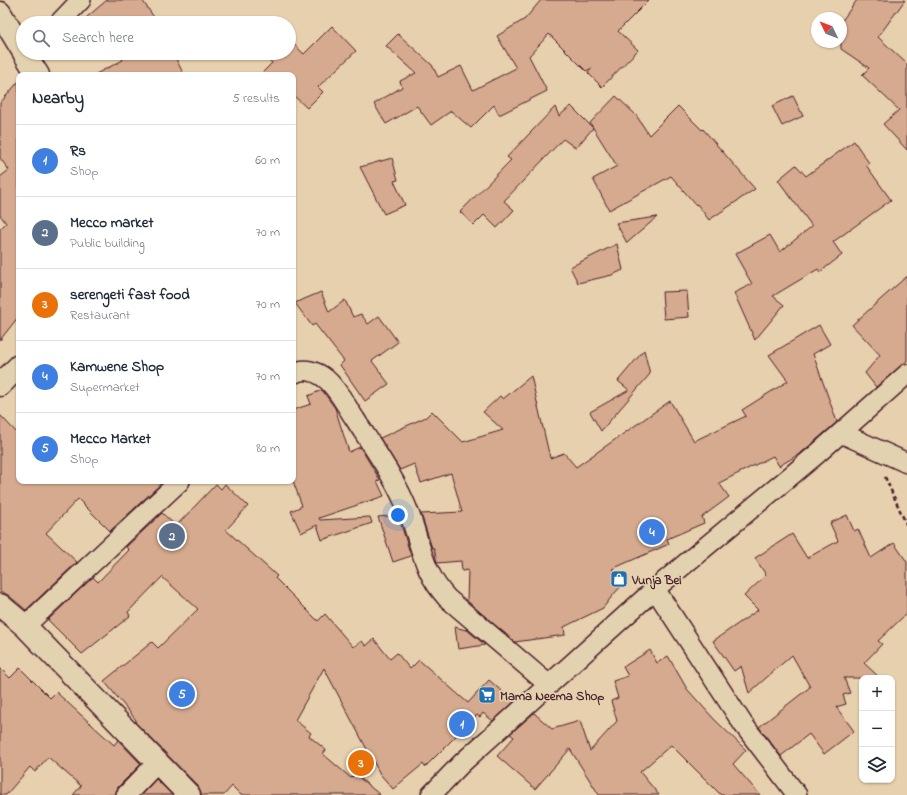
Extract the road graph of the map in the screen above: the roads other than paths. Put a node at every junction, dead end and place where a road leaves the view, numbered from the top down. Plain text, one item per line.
1 (81, 0) edge
2 (0, 13) edge
3 (66, 16) edge
4 (16, 38) edge
5 (30, 60) edge
6 (36, 72) edge
7 (16, 369) edge
8 (296, 372) edge
9 (907, 374) edge
10 (0, 384) edge
11 (842, 433) junction
12 (907, 463) edge
13 (177, 484) edge
14 (655, 589) junction
15 (0, 605) edge
16 (25, 626) junction
17 (549, 685) junction
18 (158, 762) junction
19 (126, 795) edge
20 (189, 795) edge
21 (431, 795) edge
22 (797, 795) edge

1 - 3 street
2 - 4 street
5 - 6 street
7 - 10 street
8 - 17 street
9 - 11 street
11 - 12 street
11 - 14 street
13 - 16 street
14 - 17 street
14 - 22 street
15 - 16 street
16 - 18 street
17 - 21 street
18 - 19 street
18 - 20 street

